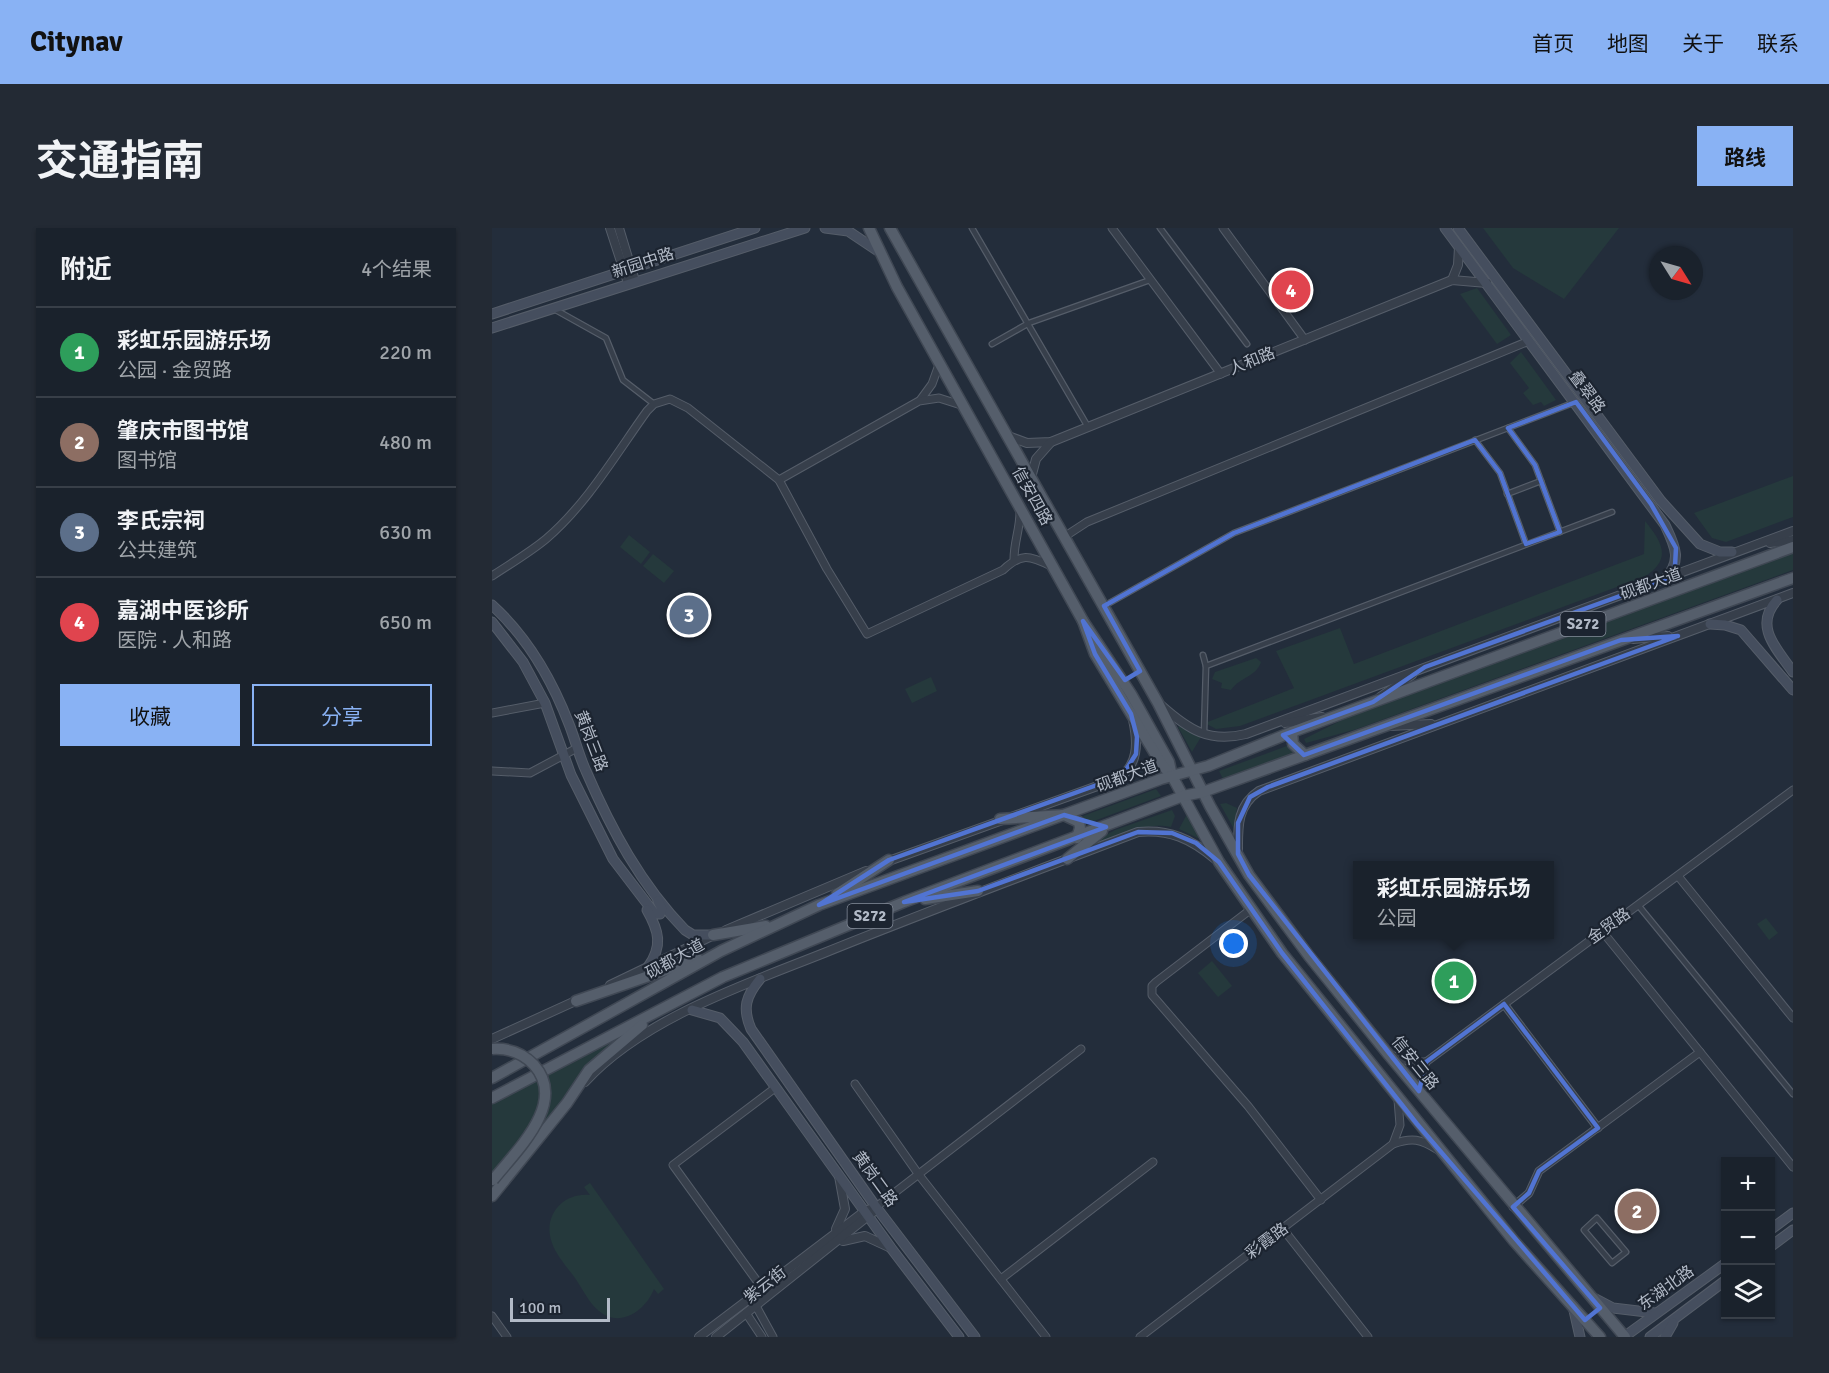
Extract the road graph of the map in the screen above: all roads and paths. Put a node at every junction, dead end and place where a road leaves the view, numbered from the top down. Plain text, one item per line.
1 (610, 228) edge
2 (619, 228) edge
3 (755, 228) edge
4 (805, 228) edge
5 (825, 228) edge
6 (869, 228) edge
7 (890, 228) edge
8 (899, 228) edge
9 (972, 228) edge
10 (1112, 228) edge
11 (1160, 228) edge
12 (1224, 228) edge
13 (1445, 228) edge
14 (1458, 228) edge
15 (1460, 247) junction
16 (900, 249) junction
17 (880, 253) junction
18 (628, 269) junction
19 (1150, 280) junction
20 (1452, 280) junction
21 (632, 282) junction
22 (1486, 283) junction
23 (928, 300) junction
24 (552, 308) junction
25 (909, 308) junction
26 (492, 314) edge
27 (1029, 323) junction
28 (492, 328) edge
29 (1305, 340) junction
30 (1529, 341) junction
31 (992, 344) dead end
32 (1247, 344) dead end
33 (940, 362) junction
34 (1221, 374) junction
35 (919, 401) junction
36 (1576, 402) junction
37 (654, 404) junction
38 (964, 406) junction
39 (1088, 427) junction
40 (1508, 428) junction
41 (1008, 436) junction
42 (1475, 440) junction
43 (1051, 442) junction
44 (1031, 478) junction
45 (779, 480) junction
46 (1541, 481) junction
47 (1508, 494) junction
48 (1020, 505) junction
49 (1612, 512) dead end
50 (1679, 520) junction
51 (1665, 525) junction
52 (1793, 531) edge
53 (1560, 532) junction
54 (1064, 537) junction
55 (1793, 540) edge
56 (1526, 544) junction
57 (1753, 545) junction
58 (1793, 548) edge
59 (1732, 552) junction
60 (1014, 559) junction
61 (1054, 567) junction
62 (492, 576) edge
63 (1793, 578) edge
64 (1664, 580) junction
65 (1793, 594) edge
66 (1777, 600) junction
67 (492, 604) edge
68 (1104, 606) junction
69 (1083, 621) junction
70 (492, 622) edge
71 (1710, 624) junction
72 (1678, 636) junction
73 (1621, 640) junction
74 (1777, 649) junction
75 (1764, 653) junction
76 (1203, 655) dead end
77 (1206, 666) junction
78 (1425, 667) junction
79 (1793, 672) edge
80 (1148, 685) junction
81 (1793, 690) edge
82 (1131, 694) junction
83 (1373, 702) junction
84 (545, 703) junction
85 (1158, 703) junction
86 (492, 713) edge
87 (1131, 714) junction
88 (1336, 715) junction
89 (1441, 724) junction
90 (1266, 726) junction
91 (1381, 727) junction
92 (1292, 732) junction
93 (1204, 734) junction
94 (577, 748) junction
95 (564, 754) junction
96 (1305, 755) junction
97 (492, 771) edge
98 (1193, 771) junction
99 (1172, 776) junction
100 (1793, 790) edge
101 (1203, 792) junction
102 (1183, 796) junction
103 (1064, 815) junction
104 (1000, 819) junction
105 (1113, 822) junction
106 (1077, 838) junction
107 (1238, 854) junction
108 (1067, 859) junction
109 (889, 860) junction
110 (1219, 862) junction
111 (1249, 875) junction
112 (1678, 876) junction
113 (1233, 884) junction
114 (978, 891) junction
115 (655, 894) junction
116 (640, 897) junction
117 (904, 902) junction
118 (819, 905) junction
119 (1638, 905) junction
120 (1250, 910) junction
121 (781, 923) junction
122 (1602, 931) junction
123 (713, 935) junction
124 (721, 951) junction
125 (648, 967) junction
126 (760, 979) junction
127 (576, 1001) junction
128 (668, 1004) junction
129 (1504, 1004) junction
130 (692, 1010) junction
131 (1793, 1018) edge
132 (755, 1035) junction
133 (492, 1039) edge
134 (743, 1042) junction
135 (492, 1049) edge
136 (1081, 1049) dead end
137 (1700, 1052) junction
138 (1388, 1054) junction
139 (1426, 1062) junction
140 (492, 1078) edge
141 (855, 1084) dead end
142 (775, 1088) junction
143 (1793, 1094) edge
144 (492, 1098) edge
145 (1424, 1098) junction
146 (1398, 1100) junction
147 (567, 1102) junction
148 (1598, 1128) junction
149 (1393, 1144) junction
150 (1441, 1152) junction
151 (1153, 1162) dead end
152 (1793, 1167) edge
153 (838, 1174) junction
154 (919, 1175) junction
155 (494, 1188) edge
156 (1321, 1200) junction
157 (876, 1207) junction
158 (1513, 1207) junction
159 (1793, 1213) edge
160 (867, 1214) junction
161 (1775, 1226) edge
162 (1283, 1228) junction
163 (1793, 1230) edge
164 (835, 1239) junction
165 (1775, 1243) edge
166 (891, 1248) junction
167 (1626, 1252) joint
168 (805, 1254) junction
169 (811, 1263) junction
170 (1722, 1265) edge
171 (1000, 1279) junction
172 (1721, 1283) edge
173 (937, 1287) junction
174 (762, 1288) junction
175 (927, 1295) junction
176 (1590, 1296) junction
177 (756, 1306) junction
178 (1573, 1306) junction
179 (1600, 1308) junction
180 (746, 1313) junction
181 (1655, 1313) junction
182 (492, 1316) edge
183 (1586, 1320) junction
184 (1663, 1333) edge
185 (507, 1337) edge
186 (699, 1337) edge
187 (716, 1337) edge
188 (762, 1337) edge
189 (773, 1337) edge
190 (959, 1337) edge
191 (975, 1337) edge
192 (1046, 1337) edge
193 (1140, 1337) edge
194 (1368, 1337) edge
195 (1580, 1337) edge
196 (1600, 1337) edge
197 (1624, 1337) edge
198 (1650, 1337) edge

1 - 18 street
2 - 18 street
3 - 18 main road, 新园中路
4 - 21 main road, 新园中路
5 - 17 main road
6 - 17 main road, 信安四路
7 - 16 main road, 信安四路
8 - 16 main road
9 - 27 street
10 - 19 street
11 - 32 street
12 - 29 street
13 - 15 main road, 叠翠路
14 - 50 main road, 叠翠路
15 - 20 street
15 - 22 main road, 叠翠路
16 - 23 main road, 信安四路
17 - 25 main road, 信安四路
18 - 21 street
18 - 26 main road, 新园中路
19 - 27 street
19 - 34 street
20 - 22 street
20 - 29 street, 人和路
21 - 24 main road, 新园中路
22 - 30 main road, 叠翠路
23 - 25 main road
23 - 41 main road, 信安四路
24 - 28 main road, 新园中路
24 - 37 street
25 - 33 main road, 信安四路
27 - 31 street
27 - 39 street
29 - 34 street, 人和路
30 - 36 main road, 叠翠路
30 - 54 street
33 - 35 street
33 - 38 main road, 信安四路
34 - 39 street, 人和路
35 - 38 street
35 - 45 street
36 - 40 street
36 - 51 main road, 叠翠路
37 - 45 street
37 - 62 street
38 - 48 main road, 信安四路
39 - 43 street, 人和路
40 - 42 street
40 - 46 street
41 - 43 street
41 - 44 main road, 信安四路
42 - 47 street
42 - 68 street
43 - 44 street
44 - 54 main road, 信安四路
45 - 60 street
46 - 47 street
46 - 53 street
47 - 56 street
48 - 60 street
48 - 61 main road, 信安四路
49 - 53 street
50 - 51 main road
50 - 59 main road, 叠翠路
51 - 64 main road, 叠翠路
52 - 57 street, 砚都大道
53 - 56 street
54 - 68 main road, 信安四路
55 - 57 street
56 - 77 street
57 - 59 street, 砚都大道
58 - 83 main road, 砚都大道 / S272
59 - 64 street, 砚都大道
60 - 61 street
61 - 69 main road, 信安四路
63 - 73 main road, S272
64 - 78 street, 砚都大道
65 - 66 street
66 - 71 street
66 - 74 main road
67 - 94 main road, 黄岗三路
68 - 80 main road, 信安四路
69 - 82 main road, 信安四路
69 - 87 main road
70 - 84 main road, 黄岗三路
71 - 72 street
71 - 75 main road
72 - 73 street
72 - 89 street
73 - 91 main road, S272
74 - 75 main road
74 - 79 main road
75 - 81 main road
76 - 77 street
77 - 93 street
78 - 83 street
78 - 90 street, 砚都大道
80 - 82 main road
80 - 85 main road, 信安四路
82 - 99 main road, 信安四路
83 - 88 main road, 砚都大道 / S272
84 - 86 street
84 - 95 main road, 黄岗三路
85 - 93 street, 砚都大道
85 - 98 main road, 信安四路
87 - 99 main road
87 - 104 street
88 - 90 street
88 - 92 main road, 砚都大道 / S272
89 - 91 street
89 - 107 street
90 - 93 street, 砚都大道
91 - 96 main road, S272
92 - 96 main road
92 - 98 main road, 砚都大道 / S272
94 - 95 street
94 - 115 main road, 黄岗三路
95 - 97 street
95 - 116 main road, 黄岗三路
96 - 101 main road, S272
98 - 99 main road, 砚都大道 / S272
98 - 101 main road, 信安四路
99 - 102 main road
99 - 103 main road, 砚都大道 / S272
100 - 112 street, 金贸路
101 - 102 main road, S272
101 - 107 main road, 信安三路
102 - 105 main road, S272
102 - 110 main road
103 - 104 main road
103 - 106 main road
103 - 118 main road, 砚都大道 / S272
104 - 109 street
105 - 106 main road, S272
105 - 108 main road
106 - 117 main road, S272
107 - 111 main road, 信安三路
108 - 110 street
108 - 114 street
109 - 118 main road
109 - 123 street
110 - 113 main road
111 - 113 main road
111 - 138 main road, 信安三路
112 - 119 street, 金贸路
112 - 131 street
113 - 120 main road
114 - 117 main road
114 - 126 street
115 - 116 main road
115 - 123 main road, 黄岗三路
116 - 125 main road
117 - 128 main road, S272
118 - 121 main road, 砚都大道 / S272
119 - 122 street, 金贸路
119 - 143 street
120 - 146 main road
120 - 156 street
121 - 123 main road
121 - 124 main road, 砚都大道 / S272
122 - 129 street, 金贸路
122 - 137 street
123 - 125 street
124 - 127 main road
124 - 140 main road, 砚都大道 / S272
125 - 127 street
126 - 130 street
126 - 132 main road, 黄岗二路
127 - 133 street
128 - 144 main road, S272
128 - 147 main road
129 - 139 street, 金贸路
129 - 148 street
130 - 134 main road, 黄岗二路
130 - 147 street
132 - 134 main road
132 - 157 main road, 黄岗二路
134 - 142 main road, 黄岗二路
135 - 155 main road, bridge
136 - 154 street
137 - 148 street
137 - 152 street
138 - 139 street
138 - 145 main road, 信安三路
139 - 145 street
141 - 154 street
142 - 153 main road, 黄岗二路
142 - 174 street
145 - 158 main road, 信安三路
146 - 149 street
146 - 150 main road
147 - 155 main road
148 - 158 street
149 - 150 street
149 - 156 street, 彩霞路
150 - 178 main road
151 - 171 street
153 - 160 main road, 黄岗二路
153 - 164 street
154 - 157 street
154 - 171 street
156 - 162 street, 彩霞路
157 - 160 street
157 - 173 main road, 黄岗二路
158 - 176 main road, 信安三路
159 - 161 main road
160 - 164 street
160 - 166 main road, 黄岗二路
162 - 193 street, 彩霞路
162 - 194 street
163 - 165 main road
164 - 166 street
164 - 168 street, 紫云街
164 - 169 street, 紫云街
166 - 175 main road, 黄岗二路
167 - 167 street
168 - 169 street
168 - 174 street, 紫云街
169 - 177 street, 紫云街
170 - 181 main road, 东湖北路
171 - 192 street
172 - 184 main road, 东湖北路
173 - 175 main road
173 - 191 main road, 黄岗二路
174 - 186 street, 紫云街
175 - 190 main road, 黄岗二路
176 - 179 main road, 信安三路
176 - 181 main road
177 - 180 street, 紫云街
177 - 189 street
178 - 183 main road
178 - 195 main road
179 - 183 main road
179 - 197 main road, 信安三路
180 - 187 street, 紫云街
180 - 188 street
181 - 184 main road
181 - 197 main road, 东湖北路
182 - 185 street
183 - 196 main road
184 - 198 main road, 东湖北路

